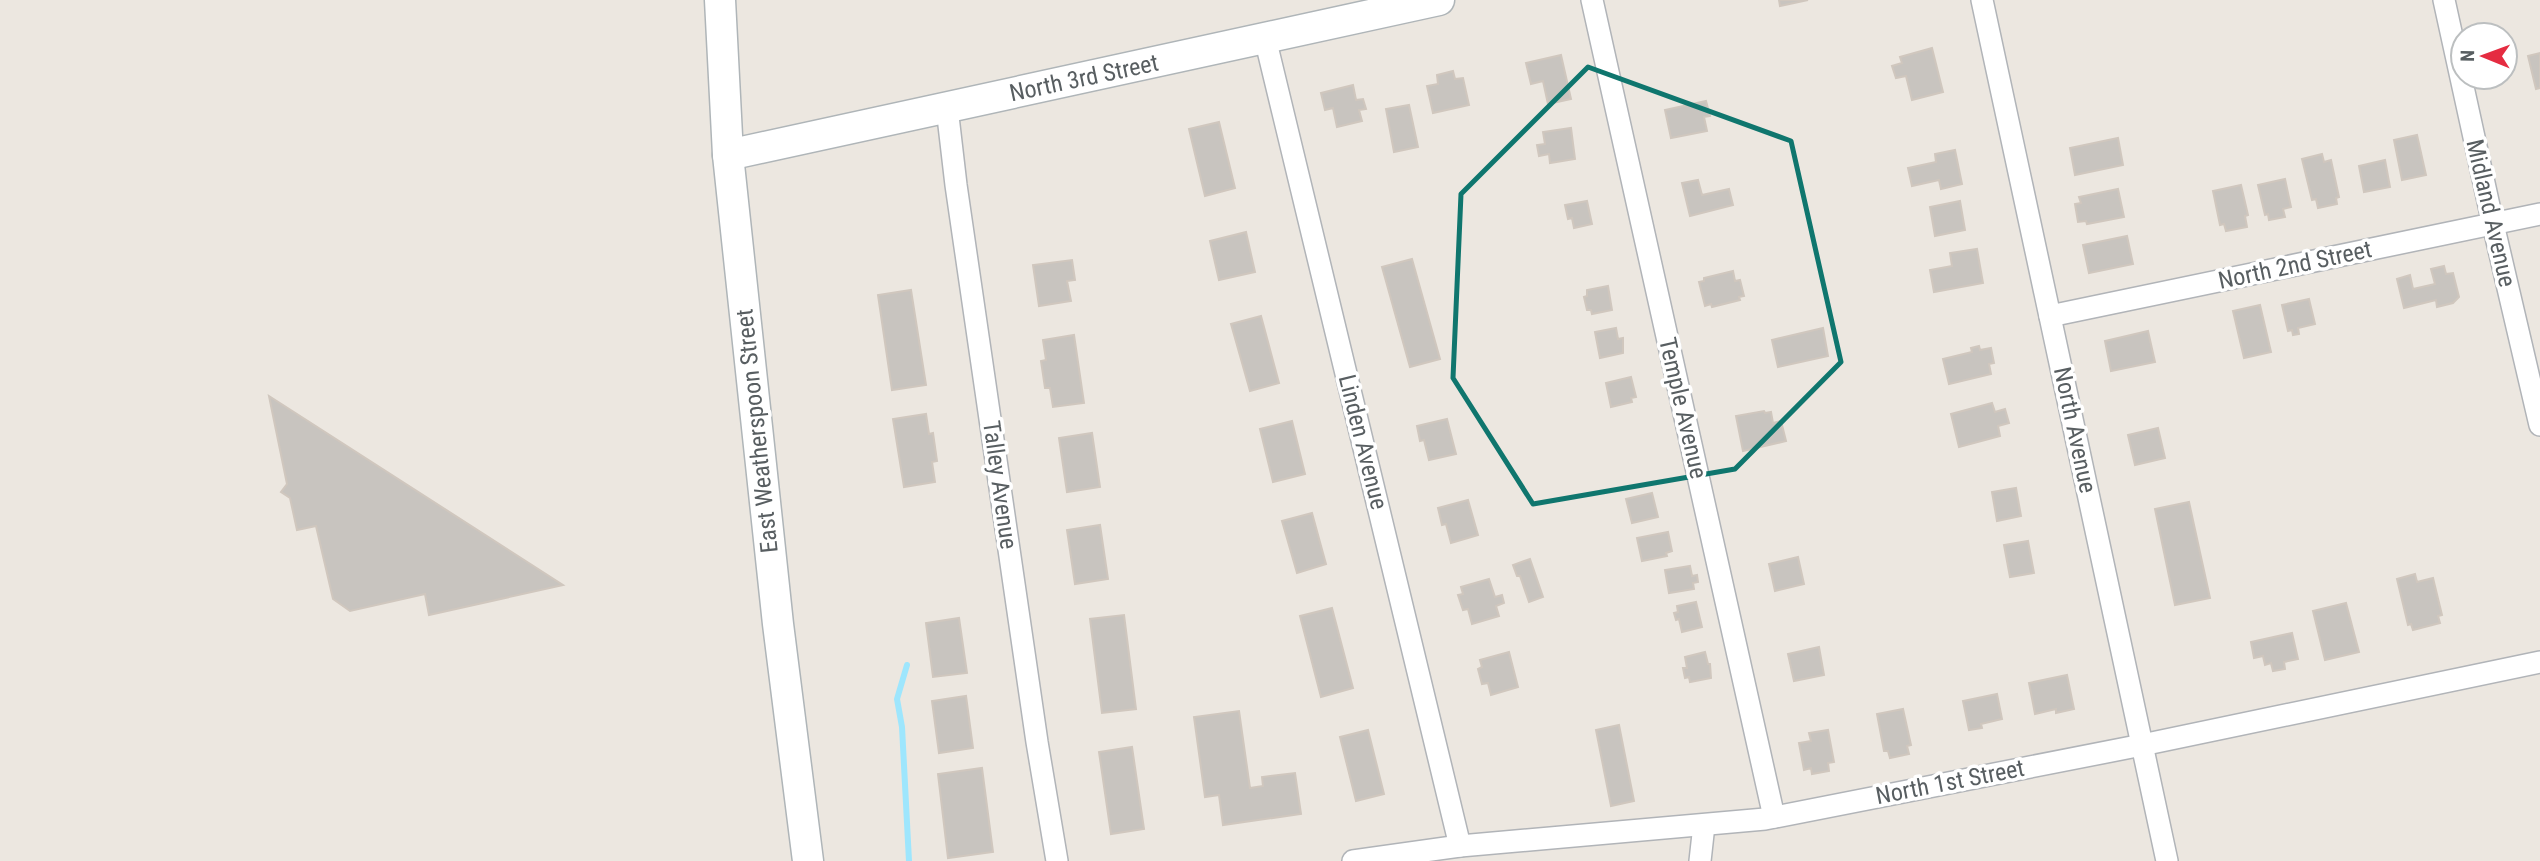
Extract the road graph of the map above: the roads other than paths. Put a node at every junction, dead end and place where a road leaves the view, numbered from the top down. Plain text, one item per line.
1 (720, 0) edge
2 (1439, 0) edge
3 (1592, 0) edge
4 (1982, 0) edge
5 (2444, 0) edge
6 (1265, 38) junction
7 (947, 108) junction
8 (728, 155) junction
9 (2540, 214) edge
10 (2493, 224) junction
11 (2050, 316) junction
12 (2540, 425) edge
13 (2540, 662) edge
14 (2142, 745) junction
15 (1773, 817) junction
16 (1704, 825) junction
17 (1460, 846) junction
18 (807, 861) edge
19 (1057, 861) edge
20 (1353, 861) edge
21 (1700, 861) edge
22 (2166, 861) edge

1 - 8 street, East Weatherspoon Street
2 - 6 street, North 3rd Street
3 - 15 street, Temple Avenue
4 - 11 street, North Avenue
5 - 10 street, Midland Avenue
6 - 7 street, North 3rd Street
6 - 17 street, Linden Avenue
7 - 8 street, North 3rd Street
7 - 19 street, Talley Avenue
8 - 18 street, East Weatherspoon Street
9 - 10 street, North 2nd Street
10 - 11 street, North 2nd Street
10 - 12 street, Midland Avenue
11 - 14 street, North Avenue
13 - 14 street, North 1st Street
14 - 15 street, North 1st Street
14 - 22 street, North Avenue
15 - 16 street, North 1st Street
16 - 17 street, North 1st Street
16 - 21 street
17 - 20 street, North 1st Street

